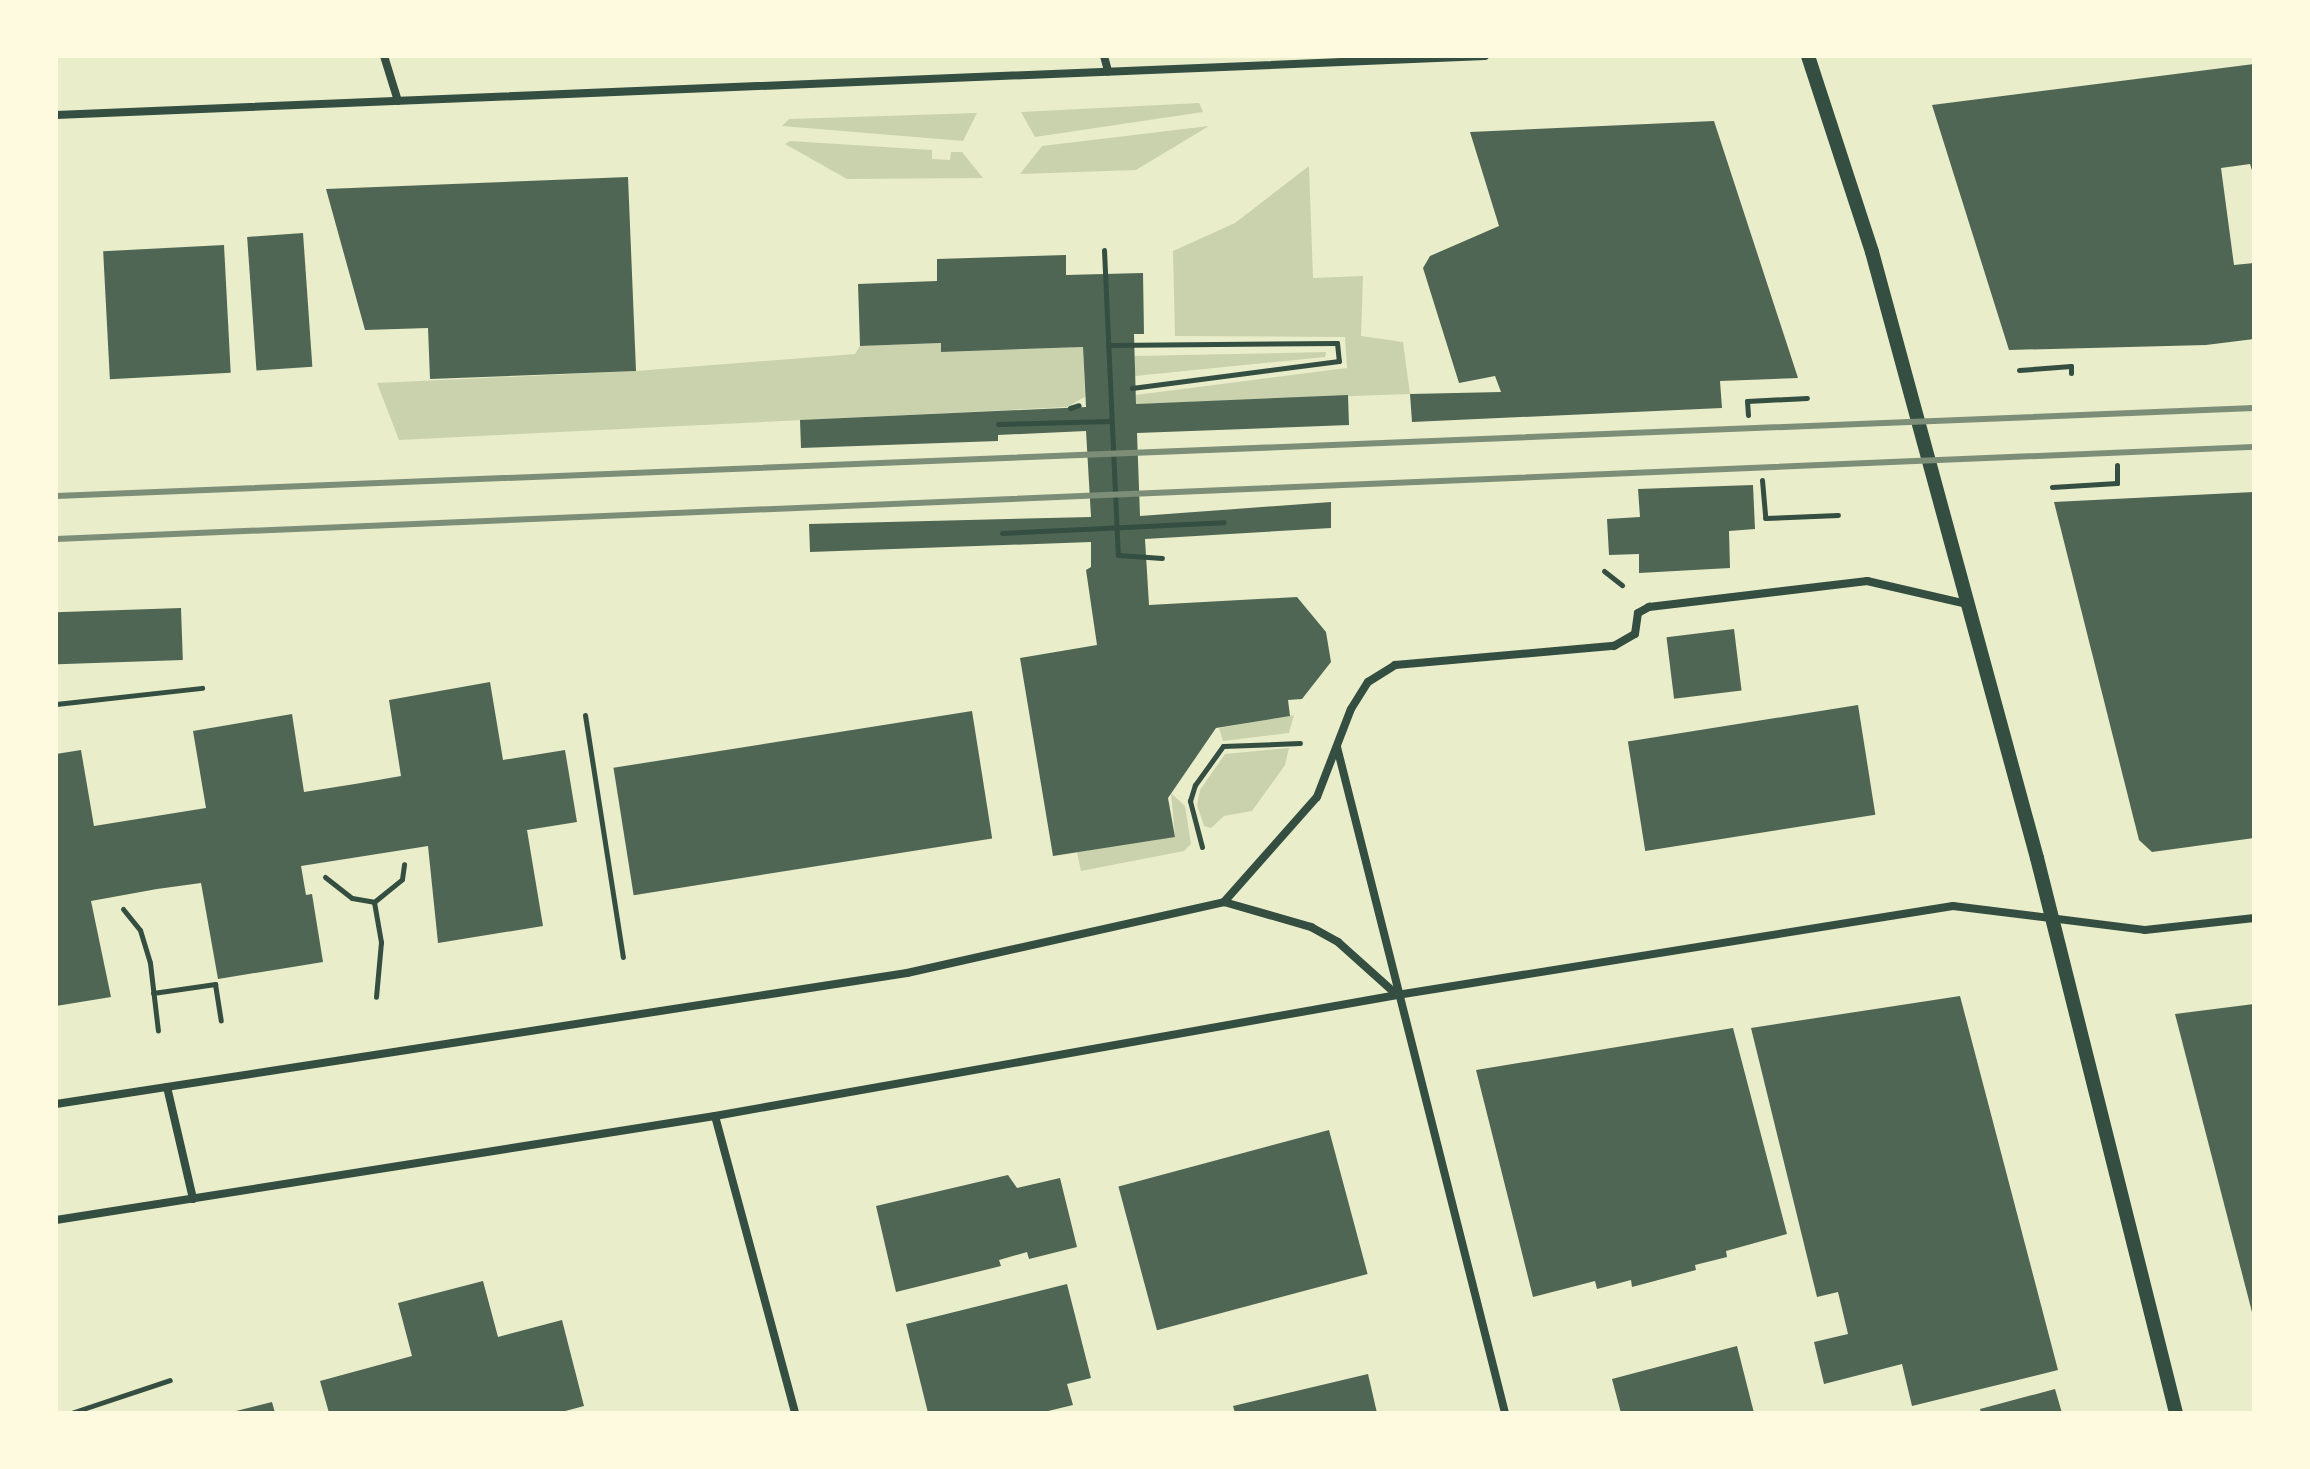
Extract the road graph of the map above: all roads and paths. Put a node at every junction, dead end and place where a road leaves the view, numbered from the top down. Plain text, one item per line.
1 (384, 56) edge
2 (1104, 56) edge
3 (1485, 56) edge
4 (1808, 56) edge
5 (1108, 71) junction
6 (398, 101) junction
7 (56, 115) edge
8 (1104, 250) dead end
9 (1108, 345) junction
10 (2019, 370) dead end
11 (2071, 373) dead end
12 (1132, 388) dead end
13 (1807, 398) dead end
14 (1079, 405) dead end
15 (1070, 408) dead end
16 (1748, 415) dead end
17 (1111, 421) junction
18 (998, 424) dead end
19 (2117, 465) dead end
20 (1762, 480) dead end
21 (2052, 487) dead end
22 (1838, 515) dead end
23 (1224, 522) dead end
24 (1117, 527) junction
25 (1002, 533) dead end
26 (1162, 558) dead end
27 (1967, 604) junction
28 (202, 688) dead end
29 (56, 704) edge
30 (585, 715) dead end
31 (1300, 743) dead end
32 (1337, 746) junction
33 (1202, 847) dead end
34 (404, 864) dead end
35 (325, 877) dead end
36 (374, 902) junction
37 (1224, 902) junction
38 (123, 909) dead end
39 (2051, 917) junction
40 (2254, 918) edge
41 (623, 957) dead end
42 (153, 993) junction
43 (1397, 995) junction
44 (376, 997) dead end
45 (221, 1021) dead end
46 (158, 1031) dead end
47 (167, 1087) junction
48 (56, 1104) edge
49 (715, 1116) junction
50 (193, 1199) junction
51 (56, 1220) edge
52 (170, 1380) dead end
53 (71, 1413) edge
54 (795, 1413) edge
55 (1505, 1413) edge
56 (2176, 1413) edge

1 - 6 street
2 - 5 street
3 - 5 street
4 - 27 street
5 - 6 street
6 - 7 street
8 - 9 path
9 - 12 path
9 - 17 path
10 - 11 path
13 - 16 path
14 - 15 path
17 - 18 path
17 - 24 path
19 - 21 path
20 - 22 path
23 - 24 path
24 - 25 path
24 - 26 path
27 - 32 street
27 - 39 street
28 - 29 path
30 - 41 path
31 - 33 path
32 - 37 street
32 - 43 street
34 - 36 path
35 - 36 path
36 - 44 path
37 - 43 street
37 - 47 street
38 - 42 path
39 - 40 street
39 - 43 street
39 - 56 street
42 - 45 path
42 - 46 path
43 - 49 street
43 - 55 street
47 - 48 street
47 - 50 street
49 - 50 street
49 - 54 street
50 - 51 street
52 - 53 path

